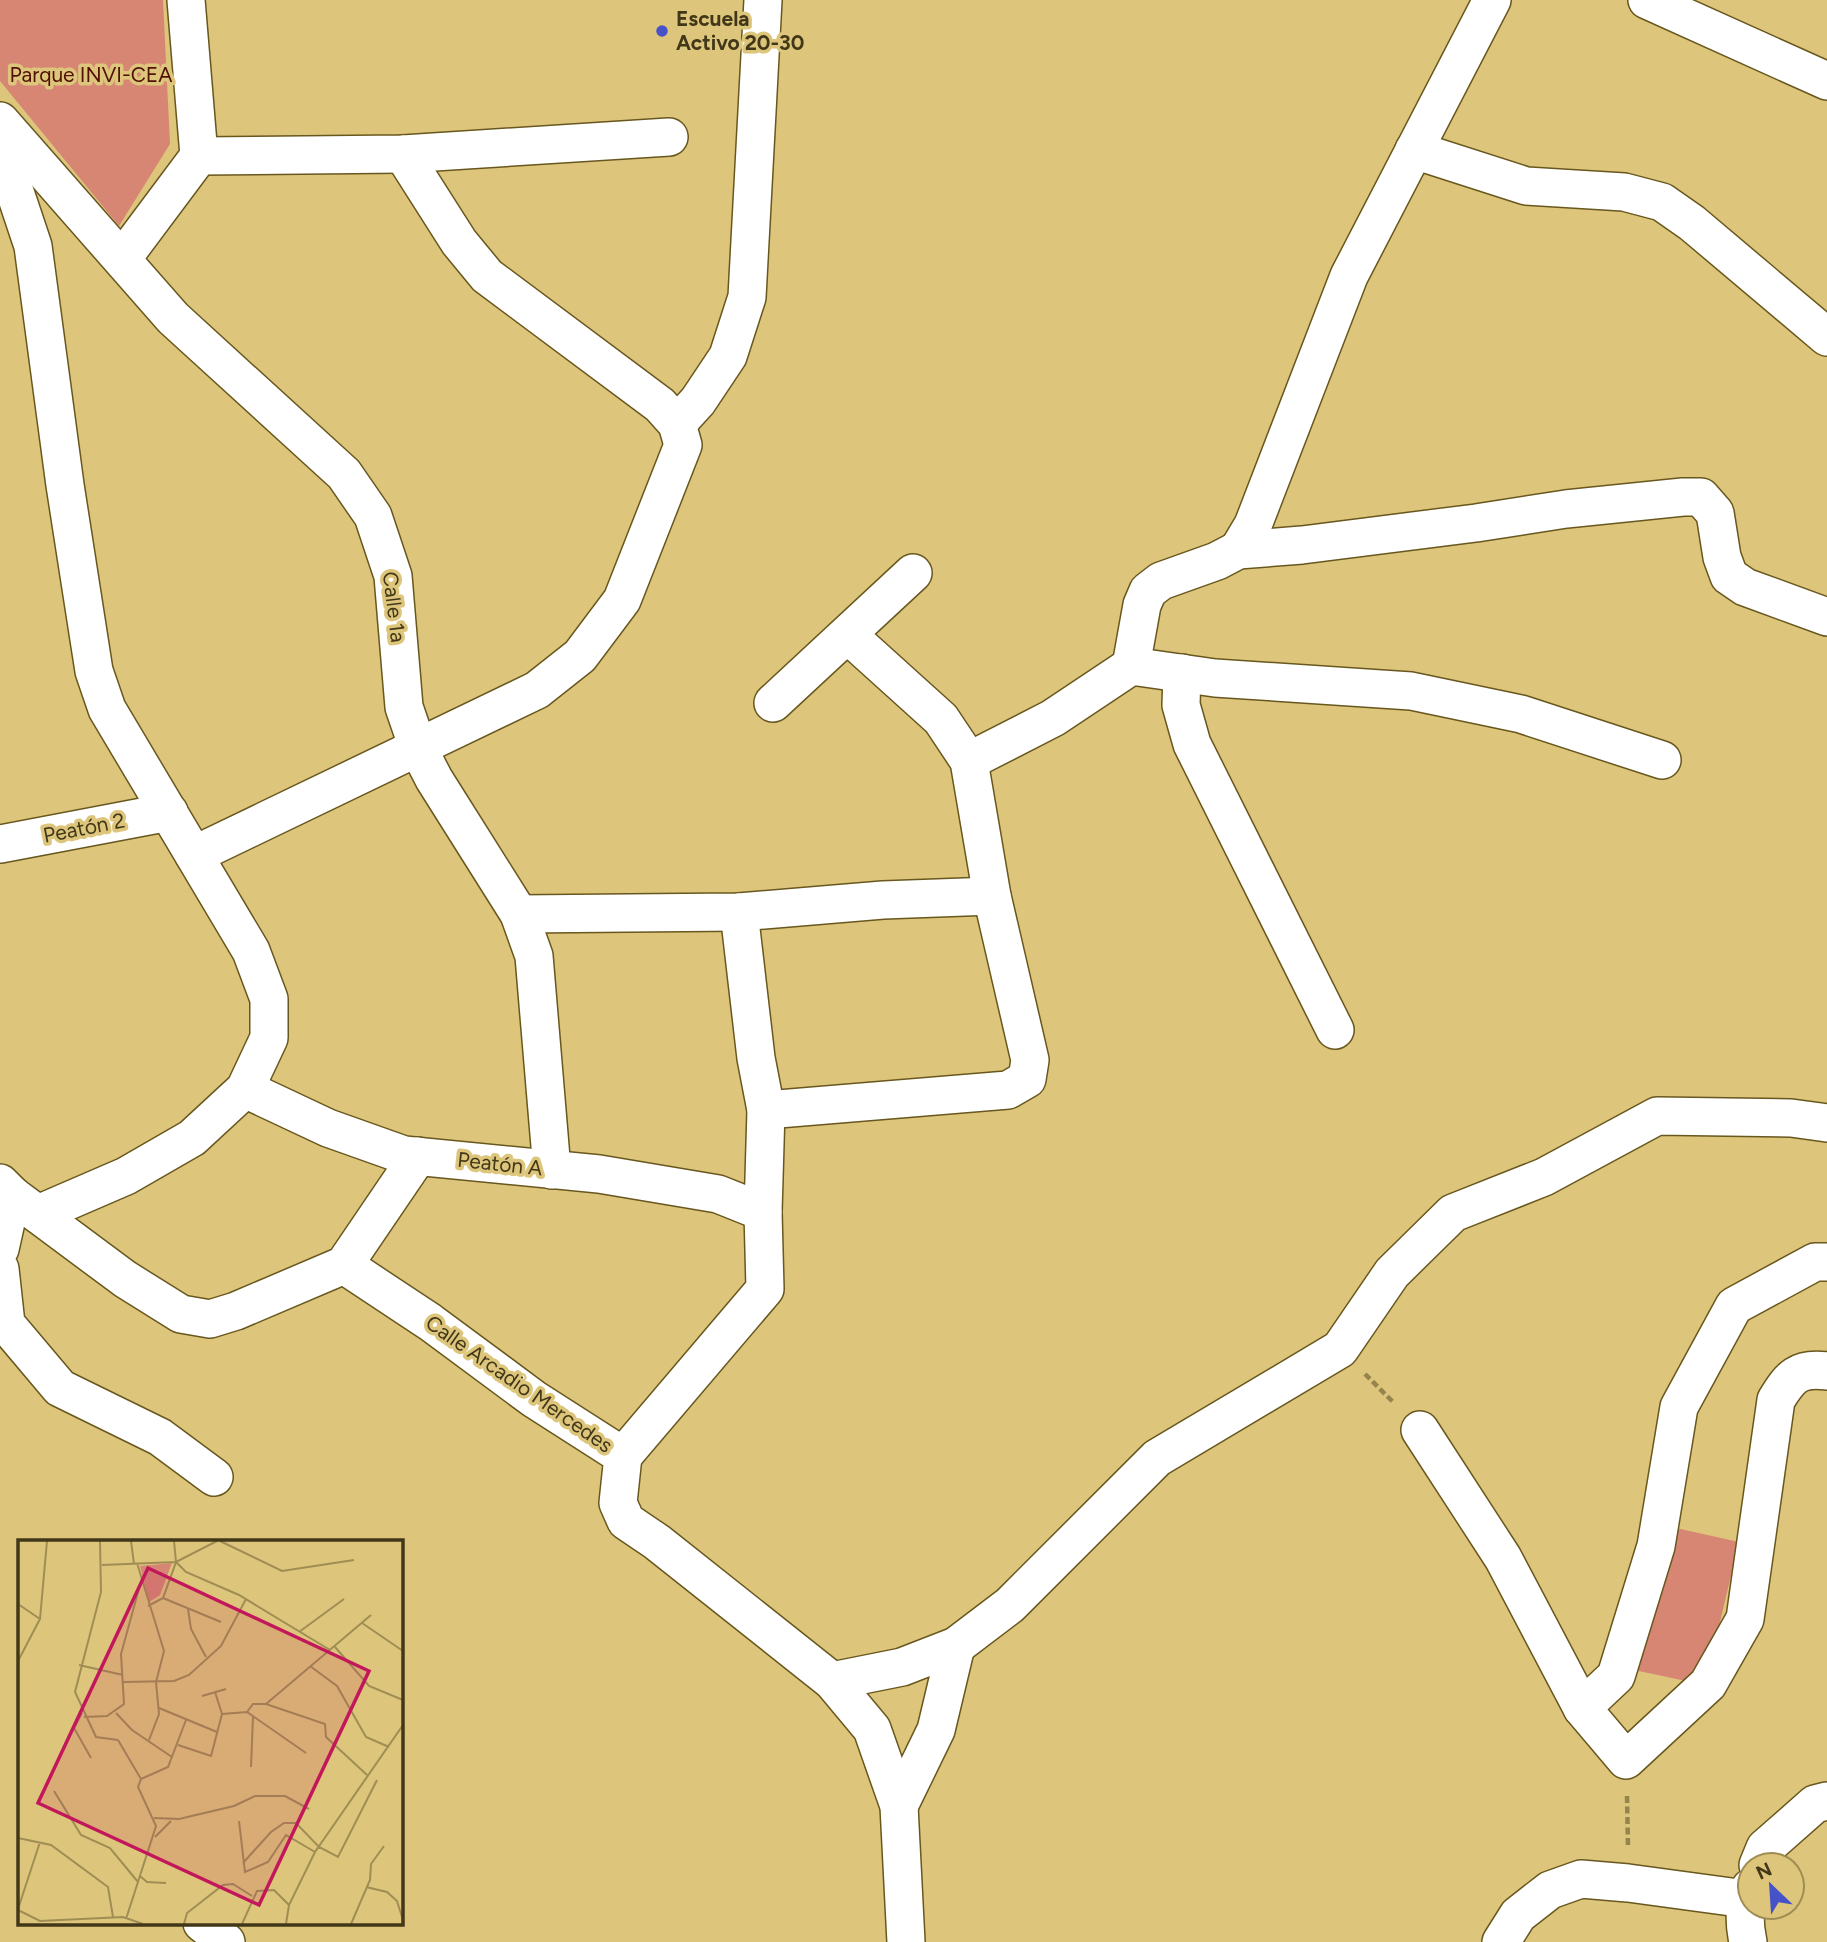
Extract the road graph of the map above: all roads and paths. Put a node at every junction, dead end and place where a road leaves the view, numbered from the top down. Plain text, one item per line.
1 (186, 0) edge
2 (763, 0) edge
3 (1492, 0) edge
4 (1647, 0) edge
5 (1827, 81) edge
6 (0, 121) edge
7 (669, 137) dead end
8 (0, 148) edge
9 (1414, 150) junction
10 (403, 154) junction
11 (199, 156) junction
12 (121, 259) junction
13 (1827, 337) edge
14 (677, 424) junction
15 (1238, 550) junction
16 (913, 573) dead end
17 (1827, 617) edge
18 (848, 635) junction
19 (1131, 666) junction
20 (1182, 673) junction
21 (773, 703) dead end
22 (418, 748) junction
23 (1662, 760) dead end
24 (969, 761) junction
25 (169, 812) junction
26 (0, 844) edge
27 (194, 855) junction
28 (992, 895) junction
29 (739, 912) junction
30 (519, 914) junction
31 (1335, 1030) dead end
32 (245, 1089) junction
33 (766, 1110) junction
34 (1827, 1124) edge
35 (418, 1156) junction
36 (552, 1170) junction
37 (16, 1198) edge
38 (763, 1212) junction
39 (0, 1249) edge
40 (1827, 1262) edge
41 (344, 1265) junction
42 (0, 1269) edge
43 (1340, 1349) junction
44 (1827, 1371) edge
45 (1420, 1430) joint
46 (622, 1456) junction
47 (214, 1477) dead end
48 (956, 1646) junction
49 (832, 1681) junction
50 (1582, 1707) junction
51 (1626, 1760) junction
52 (1827, 1801) edge
53 (899, 1806) junction
54 (1764, 1851) edge
55 (1628, 1883) junction
56 (1736, 1892) edge
57 (1746, 1921) edge
58 (203, 1924) edge
59 (226, 1942) edge
60 (906, 1942) edge
61 (1501, 1942) edge
62 (1748, 1942) edge

1 - 11 street
2 - 14 street
3 - 9 street
4 - 5 street
6 - 12 street, Calle 1a
7 - 10 street
8 - 25 street
9 - 13 street
9 - 15 street
10 - 11 street
10 - 14 street
11 - 12 street
12 - 22 street, Calle 1a
14 - 22 street
15 - 17 street
15 - 19 street
16 - 18 street
18 - 21 street
18 - 24 street
19 - 20 street
19 - 24 street
20 - 23 street
20 - 31 street
22 - 27 street
22 - 30 street, Calle 1a
24 - 28 street
25 - 26 street, Peatón 2
25 - 27 street
27 - 32 street
28 - 29 street
28 - 33 street
29 - 30 street
29 - 33 street
30 - 36 street, Calle 1a
32 - 35 street, Peatón A
32 - 37 street
33 - 38 street
34 - 43 street
35 - 36 street, Peatón A
35 - 41 street
36 - 38 street, Peatón A
37 - 39 street
37 - 41 street
38 - 46 street
40 - 50 street
41 - 46 street, Calle Arcadio Mercedes
42 - 47 street
43 - 45 path
43 - 48 street
44 - 51 street
45 - 50 street
46 - 49 street, Calle Arcadio Mercedes
48 - 49 street
48 - 53 street
49 - 53 street, Calle Arcadio Mercedes
50 - 51 street
51 - 55 path
52 - 54 street
53 - 60 street, Calle Arcadio Mercedes
55 - 56 street
55 - 61 street
57 - 62 street
58 - 59 street

